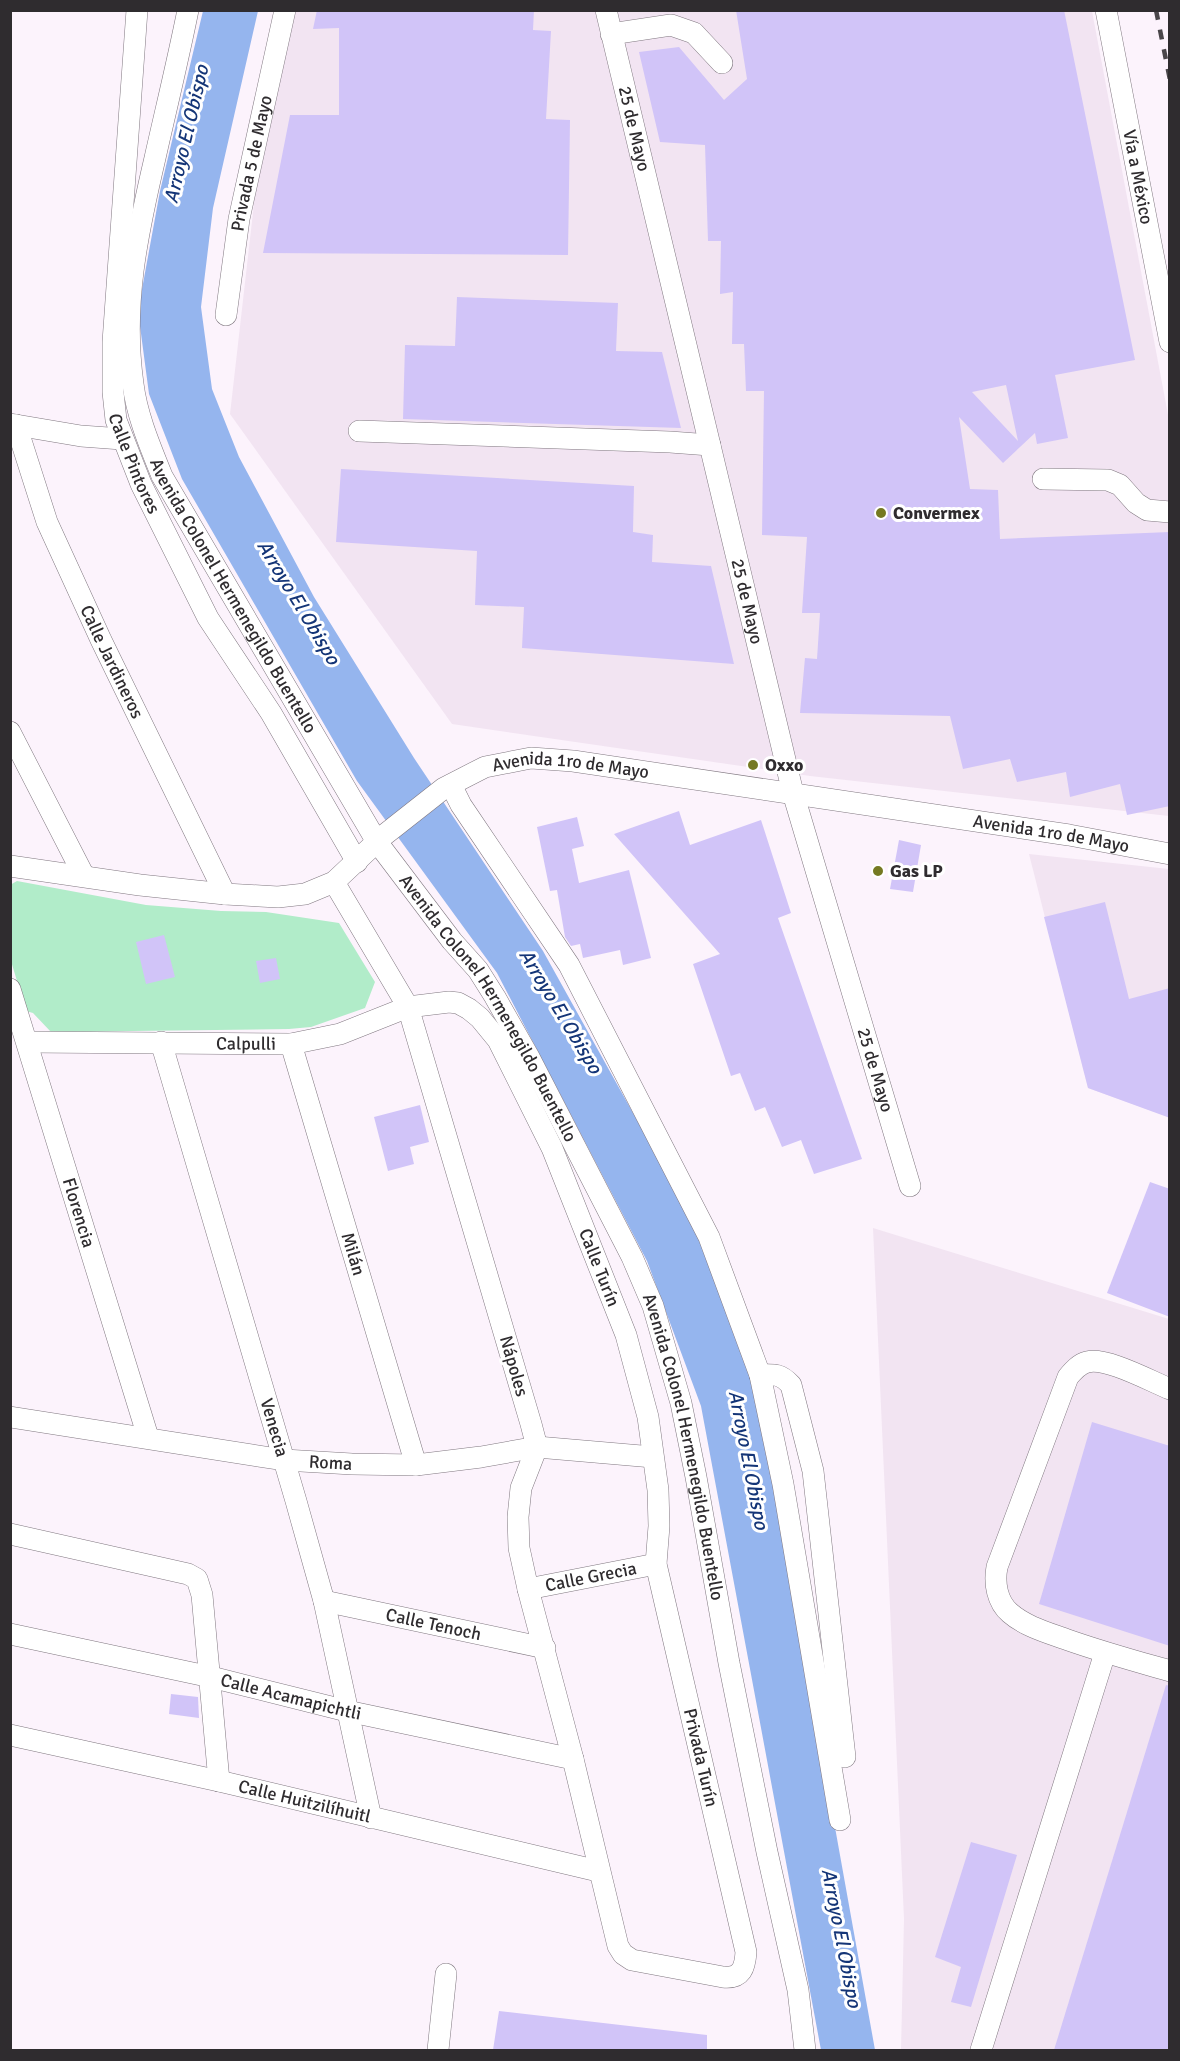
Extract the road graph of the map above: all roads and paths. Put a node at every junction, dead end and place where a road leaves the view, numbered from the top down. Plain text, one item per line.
1 (137, 10) edge
2 (188, 10) edge
3 (285, 10) edge
4 (606, 10) edge
5 (1106, 10) edge
6 (611, 34) junction
7 (722, 63) dead end
8 (226, 315) dead end
9 (1170, 342) edge
10 (13, 424) edge
11 (359, 430) dead end
12 (122, 439) junction
13 (710, 445) junction
14 (1043, 479) dead end
15 (1170, 512) edge
16 (10, 732) edge
17 (447, 786) junction
18 (793, 793) junction
19 (380, 839) junction
20 (1170, 854) edge
21 (357, 862) junction
22 (10, 866) edge
23 (84, 876) junction
24 (334, 882) junction
25 (225, 894) junction
26 (10, 988) edge
27 (458, 1003) joint
28 (408, 1007) junction
29 (15, 1020) edge
30 (28, 1041) junction
31 (161, 1042) junction
32 (291, 1044) junction
33 (910, 1186) dead end
34 (760, 1375) junction
35 (1170, 1389) edge
36 (10, 1416) edge
37 (148, 1437) junction
38 (537, 1447) junction
39 (653, 1457) junction
40 (284, 1460) junction
41 (416, 1465) junction
42 (10, 1534) edge
43 (656, 1564) junction
44 (528, 1589) junction
45 (324, 1601) junction
46 (10, 1634) edge
47 (545, 1648) junction
48 (1105, 1653) junction
49 (1170, 1671) edge
50 (211, 1677) junction
51 (347, 1711) junction
52 (10, 1736) edge
53 (845, 1757) dead end
54 (573, 1759) junction
55 (219, 1781) junction
56 (371, 1818) junction
57 (840, 1820) dead end
58 (598, 1871) junction
59 (446, 1974) dead end
60 (438, 2050) edge
61 (805, 2050) edge
62 (981, 2050) edge

1 - 12 street, Calle Pintores
2 - 19 street, Avenida Colonel Hermenegildo Buentello
3 - 8 street, Privada 5 de Mayo
4 - 6 street, 25 de Mayo
5 - 9 street, Vía a México
6 - 7 street
6 - 13 street, 25 de Mayo
10 - 12 street
10 - 25 street, Calle Jardineros
11 - 13 street
12 - 21 street, Calle Pintores
13 - 18 street, 25 de Mayo
14 - 15 street
16 - 23 street
17 - 18 street, Avenida 1ro de Mayo
17 - 19 street, Avenida 1ro de Mayo
17 - 34 street
18 - 20 street, Avenida 1ro de Mayo
18 - 33 street, 25 de Mayo
19 - 21 street, Avenida 1ro de Mayo
19 - 61 street, Avenida Colonel Hermenegildo Buentello
21 - 24 street, Avenida 1ro de Mayo
22 - 23 street, Avenida 1ro de Mayo
23 - 25 street, Avenida 1ro de Mayo
24 - 25 street, Avenida 1ro de Mayo
24 - 28 street, Nápoles
26 - 29 street, Florencia
27 - 28 street, Calpulli
27 - 39 street, Calle Turín
28 - 32 street, Calpulli
28 - 38 street, Nápoles
29 - 30 street, Florencia
30 - 31 street, Calpulli
30 - 37 street, Florencia
31 - 32 street, Calpulli
31 - 40 street, Venecia
32 - 41 street, Milán
34 - 53 street
34 - 57 street
35 - 48 street
36 - 37 street, Roma
37 - 40 street, Roma
38 - 39 street, Roma
38 - 41 street, Roma
38 - 44 street
39 - 43 street, Calle Turín
40 - 41 street, Roma
40 - 45 street, Venecia
42 - 50 street
43 - 44 street, Calle Grecia
43 - 58 street, Privada Turín
44 - 47 street
45 - 47 street, Calle Tenoch
45 - 51 street, Venecia
46 - 50 street, Calle Acamapichtli
47 - 54 street
48 - 49 street
48 - 62 street
50 - 51 street, Calle Acamapichtli
50 - 55 street
51 - 54 street, Calle Acamapichtli
51 - 56 street, Venecia
52 - 55 street, Calle Huitzilíhuitl
54 - 58 street
55 - 56 street, Calle Huitzilíhuitl
56 - 58 street, Calle Huitzilíhuitl
59 - 60 street

